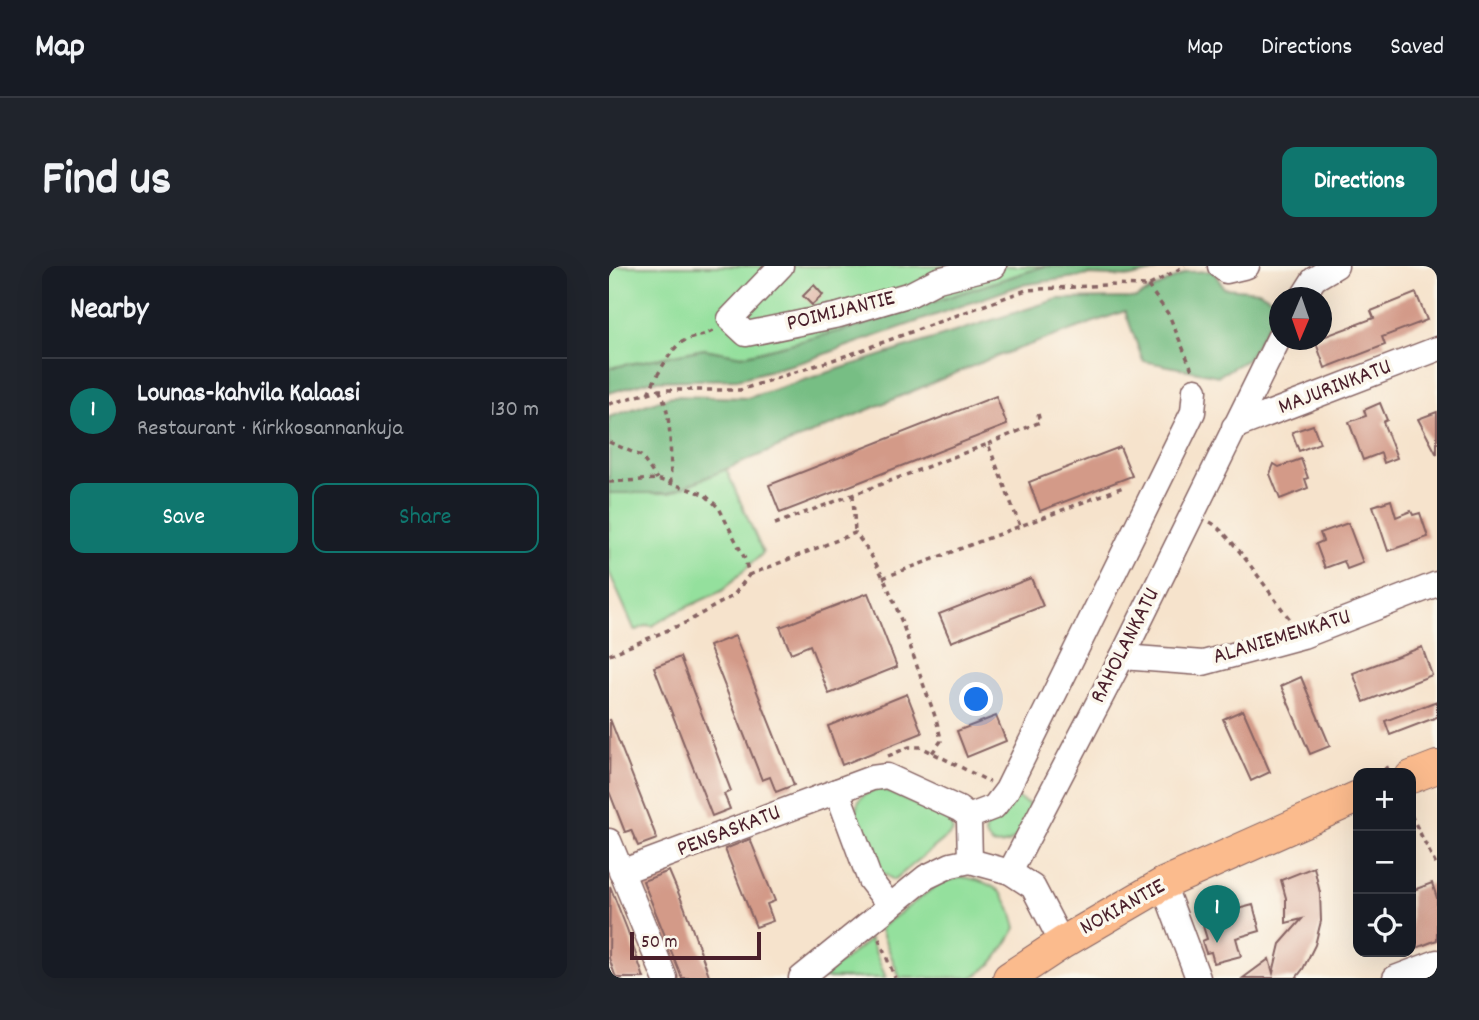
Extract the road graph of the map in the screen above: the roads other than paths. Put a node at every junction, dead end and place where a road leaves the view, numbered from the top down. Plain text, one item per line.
1 (781, 266) edge
2 (994, 266) edge
3 (1220, 266) edge
4 (1247, 266) edge
5 (1336, 266) edge
6 (944, 273) edge
7 (1307, 281) edge
8 (1437, 349) edge
9 (1273, 350) edge
10 (1195, 390) road end
11 (1234, 427) junction
12 (1437, 584) edge
13 (1122, 657) junction
14 (1437, 767) edge
15 (1416, 775) edge
16 (837, 791) junction
17 (1353, 799) edge
18 (968, 817) junction
19 (609, 841) edge
20 (970, 862) junction
21 (621, 872) junction
22 (1010, 872) junction
23 (1163, 884) junction
24 (890, 906) junction
25 (1062, 943) junction
26 (1437, 962) edge
27 (665, 978) edge
28 (801, 978) edge
29 (1009, 978) edge
30 (1198, 978) edge
31 (1395, 978) edge

1 - 6 street, POIMIJANTIE
2 - 6 street, POIMIJANTIE
3 - 4 street
5 - 7 street
8 - 11 street, MAJURINKATU
9 - 11 street, RAHOLANKATU
10 - 18 street, RAHOLANKATU
11 - 13 street, RAHOLANKATU
12 - 13 street, ALANIEMENKATU
13 - 22 street, RAHOLANKATU
14 - 15 main road
16 - 18 street, PENSASKATU
16 - 21 street, PENSASKATU
16 - 24 street
17 - 23 main road, NOKIANTIE
18 - 20 street
19 - 21 street
20 - 22 street
20 - 24 street
21 - 27 street
22 - 25 street
23 - 25 main road, NOKIANTIE
23 - 30 street
24 - 28 street
25 - 29 main road, NOKIANTIE
26 - 31 street

